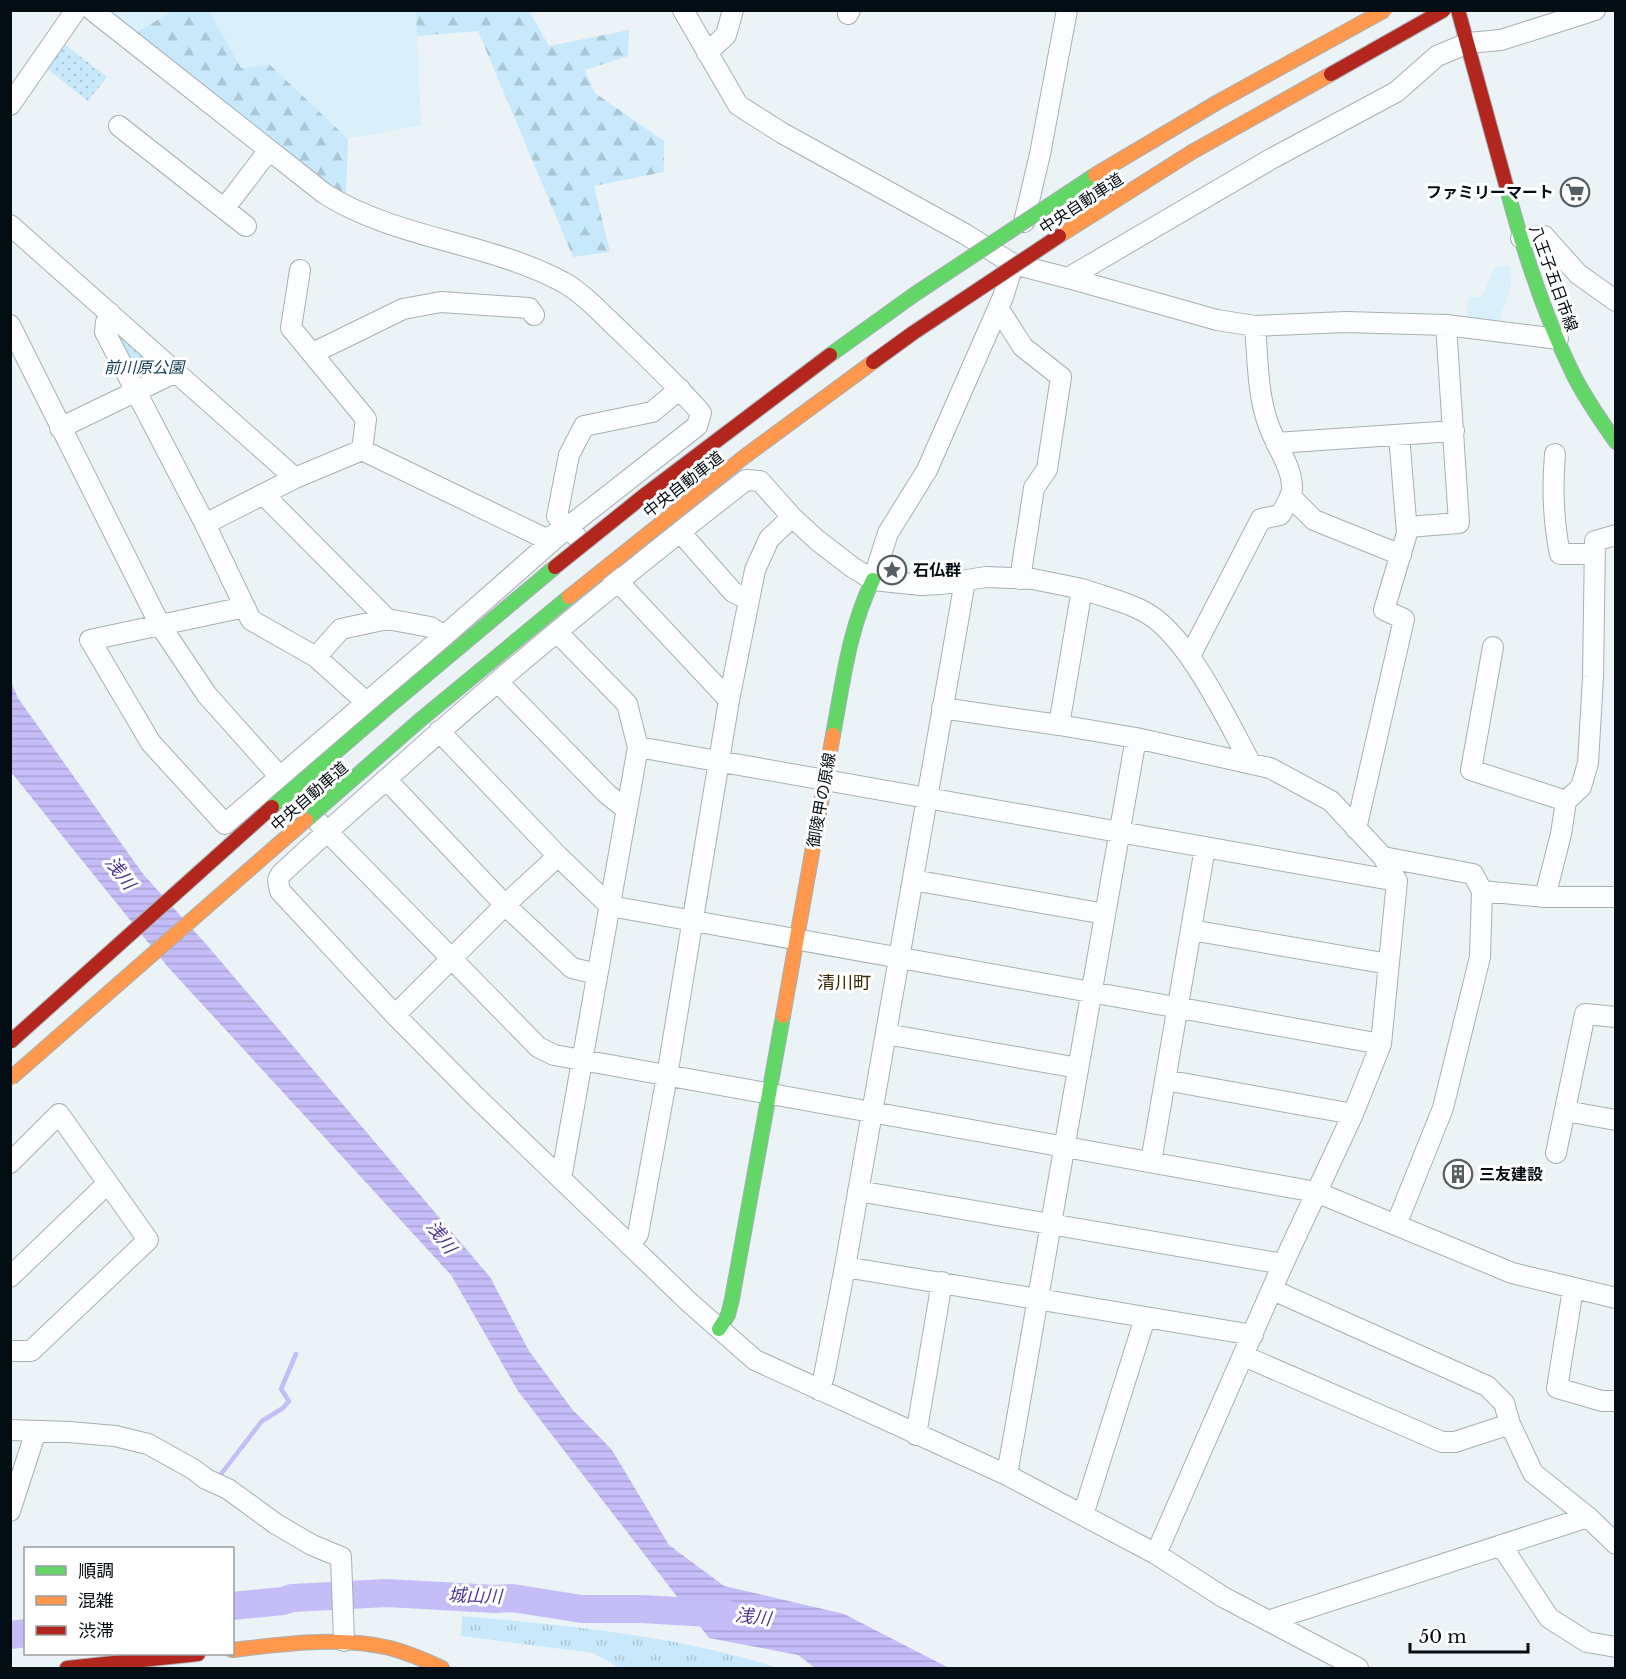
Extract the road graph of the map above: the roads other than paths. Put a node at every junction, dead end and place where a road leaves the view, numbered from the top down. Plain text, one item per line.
1 (76, 10) edge
2 (92, 10) edge
3 (683, 10) edge
4 (733, 10) edge
5 (1067, 10) edge
6 (1385, 10) edge
7 (1444, 10) edge
8 (1458, 10) edge
9 (1595, 10) edge
10 (1468, 43) junction
11 (707, 53) junction
12 (10, 105) edge
13 (119, 126) dead end
14 (269, 150) junction
15 (224, 209) junction
16 (10, 225) edge
17 (246, 226) dead end
18 (1521, 238) junction
19 (1013, 264) junction
20 (300, 270) dead end
21 (1068, 278) junction
22 (1616, 301) edge
23 (1001, 303) junction
24 (110, 313) junction
25 (534, 315) dead end
26 (10, 325) edge
27 (1446, 325) junction
28 (1255, 326) junction
29 (1558, 339) junction
30 (313, 353) junction
31 (176, 372) junction
32 (680, 389) junction
33 (135, 393) junction
34 (698, 426) junction
35 (60, 428) junction
36 (1454, 431) junction
37 (1399, 435) junction
38 (1616, 441) edge
39 (1276, 443) junction
40 (362, 450) junction
41 (1555, 454) dead end
42 (295, 478) junction
43 (746, 480) junction
44 (264, 495) junction
45 (1290, 496) junction
46 (792, 517) junction
47 (206, 524) junction
48 (568, 527) junction
49 (1407, 527) junction
50 (680, 531) junction
51 (1616, 535) edge
52 (1594, 554) junction
53 (1401, 555) junction
54 (1020, 579) junction
55 (873, 580) junction
56 (618, 581) junction
57 (965, 581) junction
58 (1082, 589) junction
59 (749, 600) junction
60 (246, 607) junction
61 (387, 619) junction
62 (160, 625) junction
63 (557, 632) junction
64 (444, 636) junction
65 (1493, 647) dead end
66 (1190, 656) junction
67 (316, 657) junction
68 (498, 682) junction
69 (729, 700) junction
70 (366, 702) junction
71 (942, 708) junction
72 (1059, 725) junction
73 (439, 731) junction
74 (1136, 738) junction
75 (638, 747) junction
76 (720, 762) junction
77 (1251, 764) junction
78 (280, 775) junction
79 (386, 779) junction
80 (824, 780) junction
81 (926, 799) junction
82 (1566, 801) junction
83 (626, 809) junction
84 (1356, 829) junction
85 (326, 831) junction
86 (1119, 832) junction
87 (1205, 848) junction
88 (558, 856) junction
89 (1383, 857) junction
90 (913, 880) junction
91 (1396, 881) junction
92 (1482, 891) junction
93 (1545, 897) junction
94 (1616, 897) edge
95 (505, 905) junction
96 (610, 906) junction
97 (1105, 914) junction
98 (693, 921) junction
99 (1191, 930) junction
100 (796, 940) junction
101 (451, 958) junction
102 (900, 958) junction
103 (1389, 964) junction
104 (597, 974) junction
105 (1092, 992) junction
106 (1178, 1007) junction
107 (395, 1015) junction
108 (1616, 1017) edge
109 (886, 1034) junction
110 (10, 1042) edge
111 (1381, 1044) junction
112 (583, 1060) junction
113 (1078, 1068) junction
114 (667, 1076) junction
115 (10, 1078) edge
116 (1166, 1080) junction
117 (770, 1094) junction
118 (1565, 1111) junction
119 (872, 1112) junction
120 (1353, 1114) junction
121 (1616, 1120) edge
122 (1065, 1147) junction
123 (1556, 1153) dead end
124 (1151, 1162) junction
125 (10, 1163) edge
126 (561, 1179) junction
127 (108, 1183) junction
128 (858, 1191) junction
129 (1316, 1192) junction
130 (1051, 1224) junction
131 (1396, 1225) junction
132 (629, 1245) junction
133 (1284, 1264) junction
134 (845, 1267) junction
135 (10, 1277) edge
136 (942, 1282) junction
137 (1573, 1289) junction
138 (1273, 1290) junction
139 (1038, 1298) junction
140 (1616, 1298) edge
141 (1145, 1318) junction
142 (719, 1329) junction
143 (1253, 1335) junction
144 (10, 1351) edge
145 (1244, 1356) junction
146 (819, 1390) junction
147 (1616, 1401) edge
148 (1510, 1424) junction
149 (10, 1430) edge
150 (36, 1431) junction
151 (916, 1435) junction
152 (1007, 1475) junction
153 (10, 1511) edge
154 (1083, 1515) junction
155 (1588, 1517) junction
156 (1616, 1544) edge
157 (1502, 1545) junction
158 (1156, 1554) junction
159 (1268, 1621) junction
160 (344, 1641) junction
161 (1616, 1647) edge
162 (234, 1650) edge
163 (181, 1655) edge
164 (67, 1668) edge
165 (442, 1668) edge
166 (1358, 1668) edge

1 - 12 street
2 - 14 street
3 - 11 street
4 - 11 street
5 - 19 street, 御陵甲の原線
6 - 110 main road, 中央自動車道, bridge
7 - 115 main road, 中央自動車道, bridge
8 - 10 main road, 八王子五日市線
9 - 10 street
10 - 18 main road, 八王子五日市線
10 - 21 street
11 - 19 street
13 - 15 street
14 - 15 street
14 - 32 street
15 - 17 street
16 - 24 street
18 - 22 street
18 - 29 main road, 八王子五日市線
19 - 21 street
19 - 23 street, 御陵甲の原線
20 - 30 street
21 - 28 street
23 - 54 street
23 - 55 street, 御陵甲の原線
24 - 31 street
24 - 33 street
25 - 30 street
26 - 35 street
27 - 28 street
27 - 29 street
27 - 36 street
28 - 39 street
29 - 38 main road, 八王子五日市線
30 - 40 street
31 - 33 street
31 - 42 street
32 - 34 street
32 - 48 street
33 - 35 street
33 - 47 street
34 - 43 street
34 - 48 street
35 - 62 street
36 - 37 street
36 - 49 street
37 - 39 street
37 - 49 street
39 - 45 street
40 - 42 street
40 - 48 street
41 - 52 street
42 - 44 street
43 - 46 street
43 - 50 street
44 - 47 street
44 - 61 street
45 - 53 street
45 - 66 street
46 - 55 street
46 - 59 street
47 - 60 street
48 - 56 street
48 - 64 street
49 - 53 street
50 - 56 street
50 - 59 street
51 - 52 street
52 - 82 street
53 - 84 street
54 - 57 street
54 - 58 street
55 - 57 street
55 - 80 main road, 御陵甲の原線
56 - 63 street
56 - 69 street
57 - 71 street
58 - 66 street
58 - 72 street
59 - 69 street
60 - 62 street
60 - 67 street
61 - 64 street
61 - 67 street
62 - 78 street
62 - 78 street
63 - 68 street
63 - 75 street
64 - 70 street
65 - 82 street
66 - 77 street
67 - 70 street
68 - 73 street
68 - 83 street
69 - 76 street
70 - 78 street
71 - 72 street
71 - 81 street
72 - 74 street
73 - 79 street
73 - 88 street
74 - 77 street
74 - 86 street
75 - 76 street
75 - 83 street
76 - 80 street
76 - 98 street
77 - 84 street
78 - 85 street
79 - 85 street
79 - 95 street
80 - 81 street
80 - 100 main road, 御陵甲の原線
81 - 86 street
81 - 90 street
82 - 93 street
83 - 96 street
84 - 89 street
85 - 101 street
85 - 107 street
86 - 87 street
86 - 97 street
87 - 91 street
87 - 99 street
88 - 95 street
88 - 96 street
89 - 91 street
89 - 92 street
90 - 97 street
90 - 102 street
91 - 103 street
92 - 93 street
92 - 131 street
93 - 94 street
95 - 101 street
95 - 104 street
96 - 98 street
96 - 104 street
97 - 105 street
98 - 100 street
98 - 114 street
99 - 103 street
99 - 106 street
100 - 102 street
100 - 117 main road, 御陵甲の原線
101 - 107 street
101 - 112 street
102 - 105 street
102 - 109 street
103 - 111 street
104 - 112 street
105 - 106 street
105 - 113 street
106 - 111 street
106 - 116 street
107 - 126 street
108 - 118 street
109 - 113 street
109 - 119 street
111 - 120 street
112 - 114 street
112 - 126 street
113 - 122 street
114 - 117 street
114 - 132 street
116 - 120 street
116 - 124 street
117 - 119 street
117 - 142 main road, 御陵甲の原線
118 - 121 street
118 - 123 street
119 - 122 street
119 - 128 street
120 - 129 street
122 - 124 street
122 - 130 street
124 - 129 street
125 - 127 street
126 - 132 street
127 - 135 street
127 - 144 street
128 - 130 street
128 - 134 street
129 - 131 street
129 - 133 street
130 - 133 street
130 - 139 street
131 - 137 street
132 - 142 street
133 - 138 street
134 - 136 street
134 - 146 street
136 - 139 street
136 - 151 street
137 - 140 street
137 - 147 street
138 - 143 street
138 - 148 street
139 - 141 street
139 - 152 street
141 - 143 street
141 - 154 street
142 - 146 street
143 - 145 street
145 - 148 street
145 - 158 street
146 - 151 street
148 - 155 street
149 - 150 street
150 - 153 street
150 - 160 street
151 - 152 street
152 - 154 street
154 - 158 street
155 - 156 street
155 - 157 street
157 - 159 street
157 - 161 street
158 - 159 street
159 - 166 street
160 - 162 main road
160 - 165 main road
163 - 164 main road

